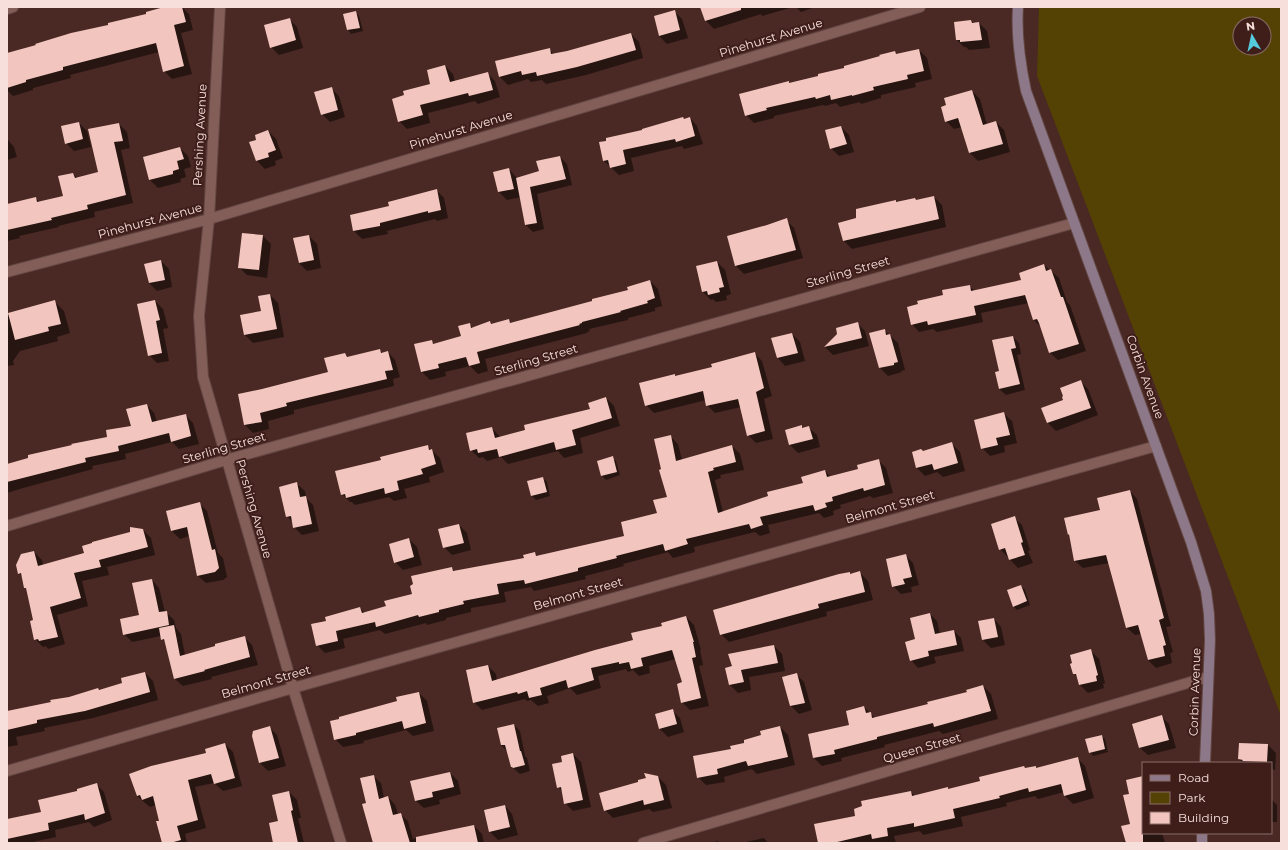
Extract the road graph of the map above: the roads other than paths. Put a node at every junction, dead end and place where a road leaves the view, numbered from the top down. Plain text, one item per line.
1 (13, 7) edge
2 (220, 7) edge
3 (920, 7) edge
4 (1018, 7) edge
5 (7, 9) edge
6 (209, 219) junction
7 (1074, 223) junction
8 (7, 272) edge
9 (1156, 446) junction
10 (226, 460) junction
11 (7, 526) edge
12 (1208, 677) junction
13 (293, 688) junction
14 (1205, 762) edge
15 (7, 771) edge
16 (340, 843) edge
17 (643, 843) edge

1 - 5 street
2 - 6 street, Pershing Avenue
3 - 6 street, Pinehurst Avenue
4 - 7 main road, Corbin Avenue
6 - 8 street, Pinehurst Avenue
6 - 10 street, Pershing Avenue
7 - 9 main road, Corbin Avenue
7 - 10 street, Sterling Street
9 - 12 main road, Corbin Avenue
9 - 13 street, Belmont Street
10 - 11 street, Sterling Street
10 - 13 street, Pershing Avenue
12 - 14 main road, Corbin Avenue
12 - 17 street, Queen Street
13 - 15 street, Belmont Street
13 - 16 street, Pershing Avenue

